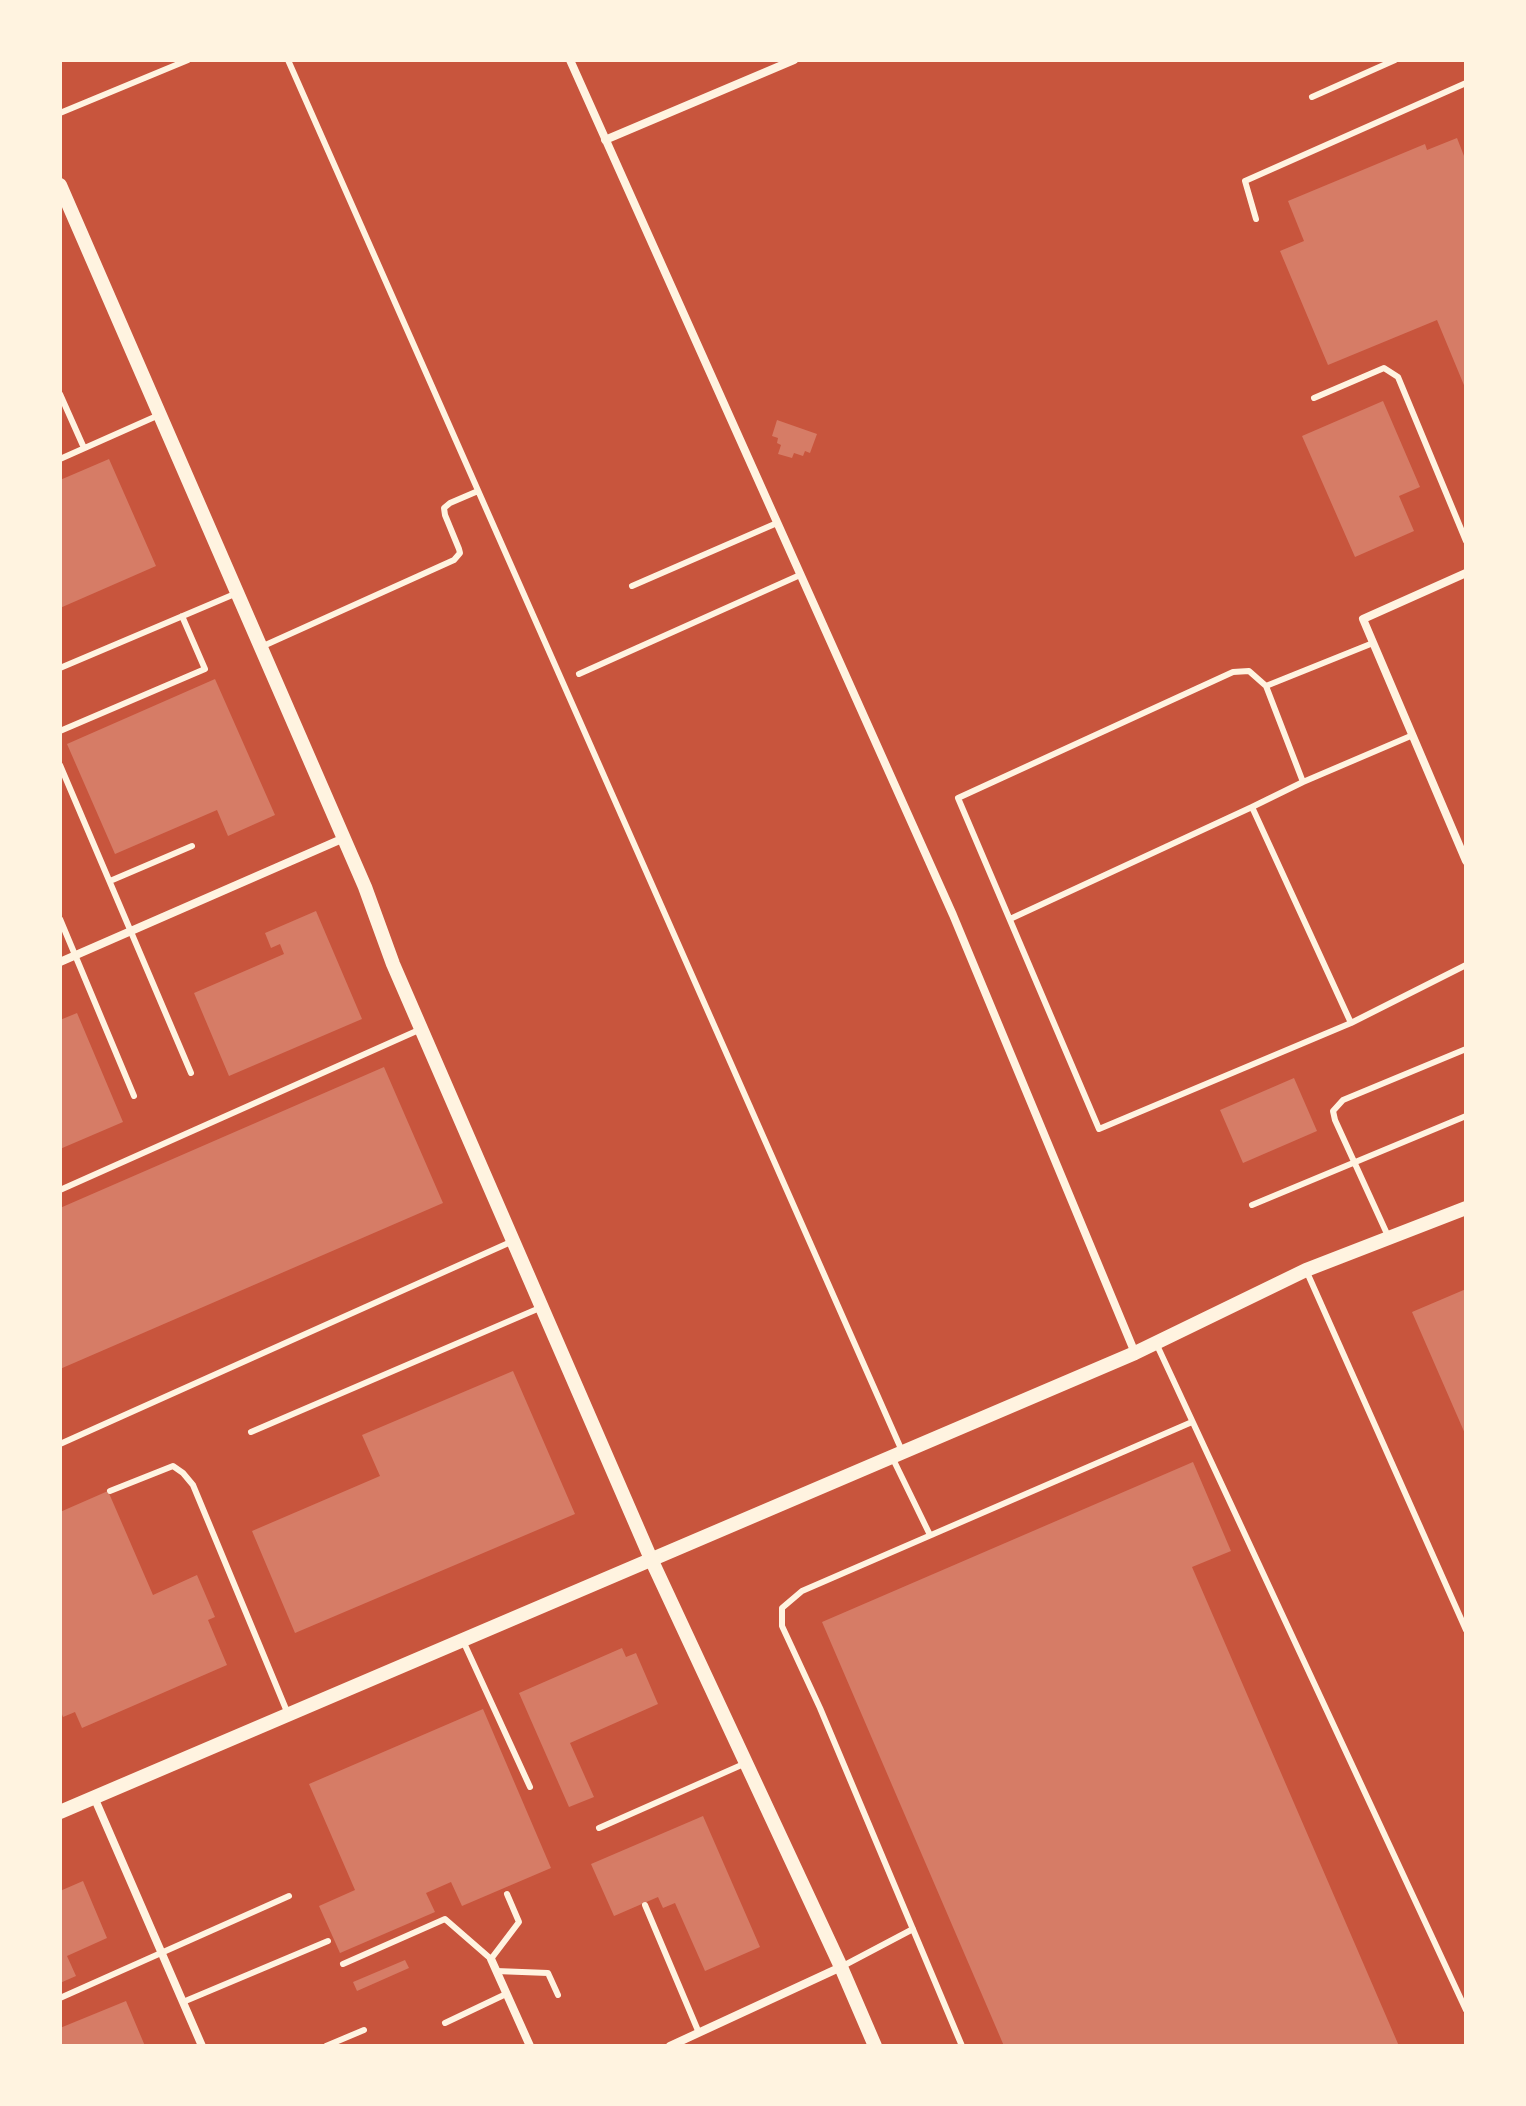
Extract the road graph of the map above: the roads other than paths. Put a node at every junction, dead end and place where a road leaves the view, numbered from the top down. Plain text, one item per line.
1 (188, 60) edge
2 (288, 60) edge
3 (570, 60) edge
4 (794, 60) edge
5 (1395, 60) edge
6 (1466, 83) edge
7 (1312, 97) dead end
8 (60, 113) edge
9 (605, 140) junction
10 (60, 185) edge
11 (1256, 219) dead end
12 (60, 394) edge
13 (1314, 398) dead end
14 (160, 415) junction
15 (84, 448) junction
16 (60, 459) edge
17 (478, 491) junction
18 (777, 523) junction
19 (1466, 541) edge
20 (1466, 573) edge
21 (800, 575) junction
22 (632, 586) dead end
23 (237, 593) junction
24 (182, 616) junction
25 (1373, 643) junction
26 (261, 647) junction
27 (60, 668) edge
28 (579, 674) dead end
29 (1266, 686) junction
30 (60, 731) edge
31 (1413, 735) junction
32 (60, 765) edge
33 (1303, 782) junction
34 (1252, 807) junction
35 (344, 838) junction
36 (192, 846) dead end
37 (1466, 861) edge
38 (110, 881) junction
39 (60, 919) edge
40 (1010, 919) junction
41 (131, 931) junction
42 (74, 956) junction
43 (60, 962) edge
44 (1466, 965) edge
45 (1351, 1023) junction
46 (421, 1029) junction
47 (1466, 1049) edge
48 (191, 1073) dead end
49 (134, 1096) dead end
50 (1466, 1116) edge
51 (1354, 1162) junction
52 (60, 1190) edge
53 (1252, 1205) dead end
54 (1466, 1208) edge
55 (1389, 1238) junction
56 (513, 1240) junction
57 (1306, 1270) junction
58 (542, 1307) junction
59 (1156, 1343) junction
60 (1135, 1353) junction
61 (1192, 1422) junction
62 (251, 1432) dead end
63 (60, 1444) edge
64 (897, 1453) junction
65 (110, 1491) dead end
66 (930, 1535) junction
67 (651, 1559) junction
68 (1466, 1630) edge
69 (462, 1639) junction
70 (288, 1714) junction
71 (746, 1763) junction
72 (530, 1787) dead end
73 (94, 1797) junction
74 (60, 1812) edge
75 (599, 1828) dead end
76 (507, 1894) dead end
77 (289, 1896) dead end
78 (645, 1905) dead end
79 (913, 1929) junction
80 (328, 1941) dead end
81 (161, 1953) junction
82 (491, 1959) junction
83 (343, 1964) dead end
84 (841, 1967) junction
85 (496, 1971) junction
86 (506, 1994) junction
87 (558, 1995) dead end
88 (60, 1998) edge
89 (183, 2002) junction
90 (1466, 2010) edge
91 (445, 2023) dead end
92 (364, 2030) dead end
93 (699, 2033) junction
94 (202, 2046) edge
95 (326, 2046) edge
96 (530, 2046) edge
97 (670, 2046) edge
98 (875, 2046) edge
99 (962, 2046) edge

1 - 8 lane
2 - 17 lane
3 - 9 street
4 - 9 street
5 - 7 lane
6 - 11 lane
9 - 18 street
10 - 14 street
12 - 15 lane
13 - 19 lane
14 - 15 lane
14 - 23 street
15 - 16 lane
17 - 26 lane
17 - 64 lane
18 - 21 street
18 - 22 lane
20 - 25 street
21 - 28 lane
21 - 60 street
23 - 24 lane
23 - 26 street
24 - 27 lane
24 - 30 lane
25 - 29 lane
25 - 31 street
26 - 35 street
29 - 33 lane
29 - 40 lane
31 - 33 lane
31 - 37 street
32 - 38 lane
33 - 34 lane
34 - 40 lane
34 - 45 lane
35 - 41 street
35 - 46 street
36 - 38 lane
38 - 41 lane
39 - 42 lane
40 - 45 lane
41 - 42 street
41 - 48 lane
42 - 43 street
42 - 49 lane
44 - 45 lane
46 - 52 lane
46 - 56 street
47 - 51 lane
50 - 51 lane
51 - 53 lane
51 - 55 lane
54 - 55 street
55 - 57 street
56 - 58 street
56 - 63 lane
57 - 59 street
57 - 68 lane
58 - 62 lane
58 - 67 street
59 - 60 street
59 - 61 lane
60 - 64 street
61 - 66 lane
61 - 90 lane
64 - 66 lane
64 - 67 street
65 - 70 lane
66 - 79 lane
67 - 69 street
67 - 71 street
69 - 70 street
69 - 72 lane
70 - 73 street
71 - 75 lane
71 - 84 street
73 - 74 street
73 - 81 street
76 - 82 lane
77 - 81 lane
78 - 93 lane
79 - 84 lane
79 - 99 lane
80 - 89 lane
81 - 88 lane
81 - 89 street
82 - 83 lane
82 - 85 street
84 - 93 street
84 - 98 street
85 - 86 street
85 - 87 lane
86 - 91 lane
86 - 96 street
89 - 94 street
92 - 95 lane
93 - 97 street

